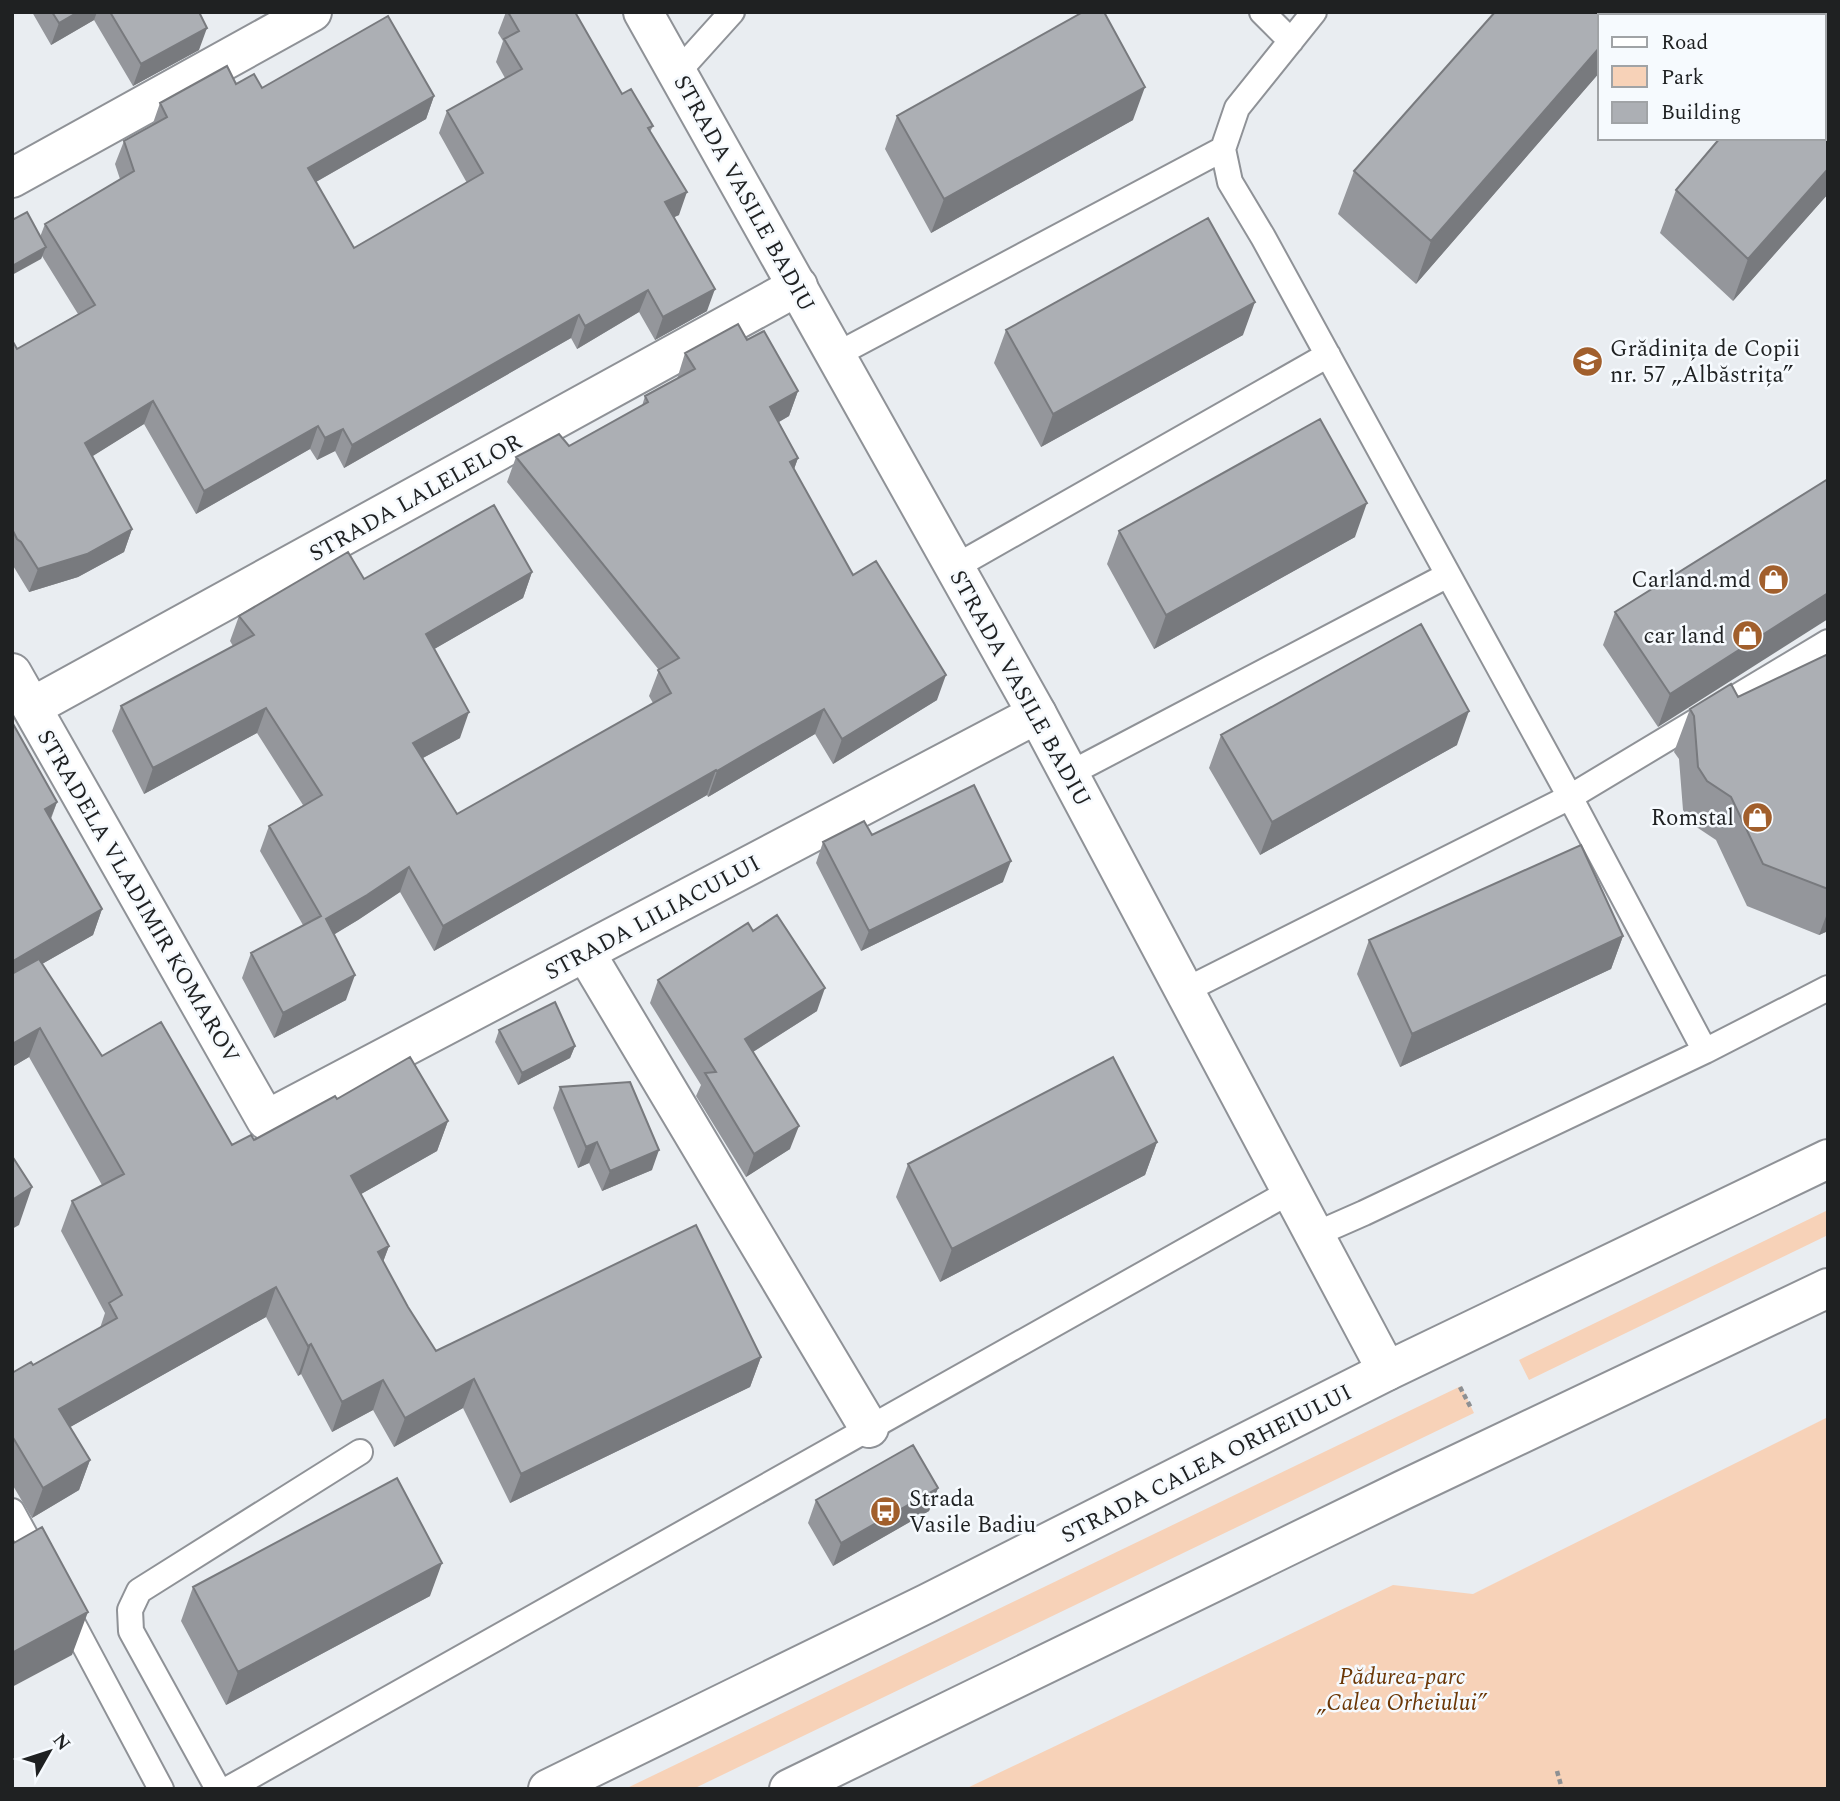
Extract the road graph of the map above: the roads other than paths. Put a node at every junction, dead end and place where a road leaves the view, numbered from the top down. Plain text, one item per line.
1 (312, 12) edge
2 (643, 12) edge
3 (732, 12) edge
4 (1262, 12) edge
5 (1314, 12) edge
6 (1291, 41) junction
7 (677, 72) junction
8 (1223, 149) junction
9 (12, 177) edge
10 (798, 286) junction
11 (836, 355) junction
12 (1328, 355) junction
13 (955, 567) junction
14 (1448, 575) junction
15 (1828, 642) edge
16 (12, 673) edge
17 (32, 707) junction
18 (1037, 714) junction
19 (1069, 774) junction
20 (1570, 797) junction
21 (585, 952) junction
22 (1828, 988) edge
23 (1184, 991) junction
24 (1705, 1051) junction
25 (266, 1120) joint
26 (1828, 1159) edge
27 (1291, 1191) junction
28 (1314, 1235) junction
29 (1828, 1288) edge
30 (1387, 1371) junction
31 (869, 1428) junction
32 (360, 1452) dead end
33 (12, 1511) edge
34 (161, 1789) edge
35 (218, 1789) edge
36 (228, 1789) edge
37 (548, 1789) edge
38 (789, 1789) edge

1 - 9 main road
2 - 7 main road, STRADA VASILE BADIU
3 - 7 lane
4 - 6 lane
5 - 6 lane
6 - 8 lane
7 - 10 main road, STRADA VASILE BADIU
8 - 11 lane
8 - 12 lane
10 - 11 main road, STRADA VASILE BADIU
10 - 17 main road, STRADA LALELELOR
11 - 13 main road, STRADA VASILE BADIU
12 - 13 lane
12 - 14 lane
13 - 18 main road, STRADA VASILE BADIU
14 - 19 lane
14 - 20 lane
15 - 20 lane
16 - 17 main road, STRADELA VLADIMIR KOMAROV
17 - 25 main road, STRADELA VLADIMIR KOMAROV
18 - 19 main road, STRADA VASILE BADIU
18 - 21 main road, STRADA LILIACULUI
19 - 23 main road, STRADA VASILE BADIU
20 - 23 lane
20 - 24 lane
21 - 25 main road, STRADA LILIACULUI
21 - 31 main road
22 - 24 lane
23 - 27 main road, STRADA VASILE BADIU
24 - 28 lane
26 - 30 main road, STRADA CALEA ORHEIULUI
27 - 28 main road, STRADA VASILE BADIU
27 - 31 lane
28 - 30 main road, STRADA VASILE BADIU
29 - 38 main road
30 - 37 main road, STRADA CALEA ORHEIULUI
31 - 36 lane
32 - 35 lane
33 - 34 lane

